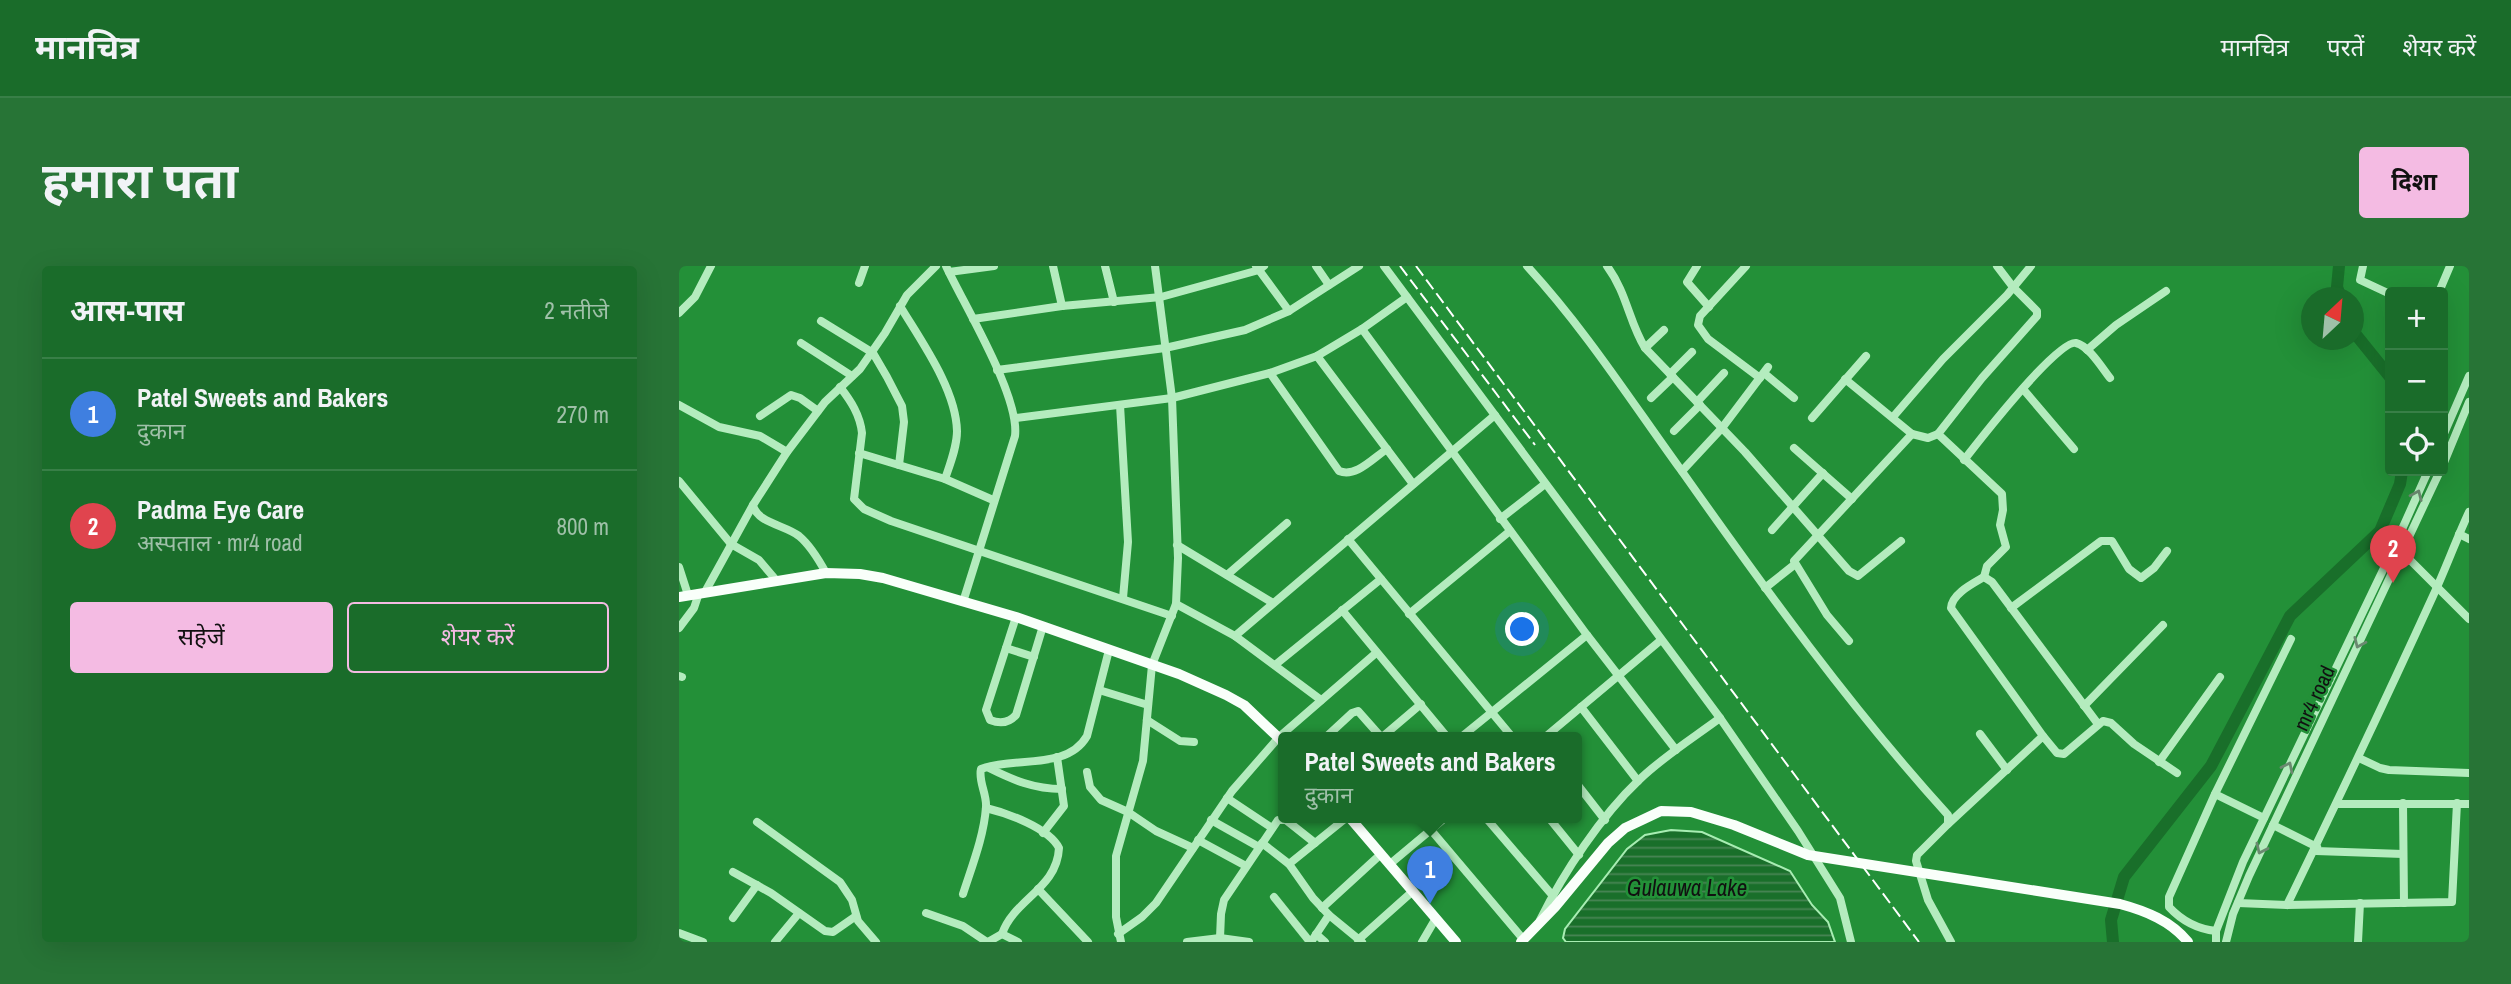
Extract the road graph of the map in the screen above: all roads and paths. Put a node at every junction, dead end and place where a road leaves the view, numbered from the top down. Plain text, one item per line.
1 (711, 266) edge
2 (865, 266) edge
3 (936, 266) edge
4 (994, 266) edge
5 (1053, 266) edge
6 (1105, 266) edge
7 (1156, 266) edge
8 (1316, 266) edge
9 (1359, 266) edge
10 (1384, 266) edge
11 (1527, 266) edge
12 (1542, 266) edge
13 (1607, 266) edge
14 (1697, 266) edge
15 (1745, 266) edge
16 (1997, 266) edge
17 (2031, 266) edge
18 (2363, 266) edge
19 (2450, 266) edge
20 (1259, 267) edge
21 (948, 269) edge
22 (1534, 274) junction
23 (859, 283) dead end
24 (1329, 285) junction
25 (2441, 287) edge
26 (2013, 288) junction
27 (2166, 292) dead end
28 (2385, 292) edge
29 (1161, 297) junction
30 (1407, 297) junction
31 (1114, 302) junction
32 (900, 306) junction
33 (1062, 306) junction
34 (1709, 307) junction
35 (1289, 311) junction
36 (679, 313) edge
37 (973, 319) junction
38 (821, 321) dead end
39 (1362, 329) junction
40 (1664, 330) dead end
41 (801, 343) dead end
42 (1165, 348) junction
43 (1645, 348) junction
44 (2087, 350) junction
45 (1692, 352) dead end
46 (873, 353) junction
47 (1317, 356) junction
48 (1866, 356) dead end
49 (997, 370) junction
50 (1270, 373) junction
51 (1724, 373) dead end
52 (1764, 373) junction
53 (852, 376) junction
54 (1671, 376) junction
55 (2469, 376) edge
56 (2110, 378) dead end
57 (1845, 379) junction
58 (840, 387) junction
59 (2023, 389) junction
60 (1172, 398) junction
61 (1651, 398) dead end
62 (1794, 398) dead end
63 (2469, 401) edge
64 (1699, 404) junction
65 (679, 405) edge
66 (1120, 405) junction
67 (2448, 409) edge
68 (818, 411) junction
69 (2454, 411) junction
70 (1495, 415) junction
71 (760, 416) dead end
72 (1893, 417) junction
73 (1016, 418) junction
74 (1812, 418) dead end
75 (2448, 425) edge
76 (1722, 428) junction
77 (1674, 431) dead end
78 (1912, 434) junction
79 (1938, 434) junction
80 (1794, 448) dead end
81 (1387, 449) junction
82 (2074, 449) dead end
83 (1450, 451) junction
84 (787, 452) junction
85 (859, 453) junction
86 (2448, 453) edge
87 (1964, 460) junction
88 (899, 465) junction
89 (1682, 471) junction
90 (1823, 473) junction
91 (2426, 476) edge
92 (2437, 476) edge
93 (945, 479) junction
94 (679, 481) edge
95 (1413, 484) junction
96 (1545, 484) junction
97 (1853, 499) junction
98 (993, 500) junction
99 (753, 505) junction
100 (1793, 506) junction
101 (2469, 512) edge
102 (1500, 519) junction
103 (1287, 523) dead end
104 (1772, 530) dead end
105 (1510, 531) junction
106 (2459, 534) junction
107 (1818, 537) junction
108 (1348, 539) junction
109 (2469, 539) edge
110 (1901, 541) dead end
111 (731, 544) junction
112 (1177, 544) junction
113 (2398, 548) junction
114 (978, 551) junction
115 (2167, 551) dead end
116 (1794, 565) junction
117 (679, 567) edge
118 (826, 573) junction
119 (1227, 575) junction
120 (1984, 577) junction
121 (1381, 579) junction
122 (776, 580) junction
123 (2437, 587) junction
124 (1765, 588) junction
125 (702, 593) junction
126 (683, 596) edge
127 (1123, 597) junction
128 (963, 602) junction
129 (1273, 603) junction
130 (1176, 604) junction
131 (2011, 608) junction
132 (1342, 610) junction
133 (1409, 614) junction
134 (1172, 615) junction
135 (1016, 617) junction
136 (2469, 619) edge
137 (2163, 625) dead end
138 (1043, 626) junction
139 (679, 628) edge
140 (1587, 635) junction
141 (1235, 636) junction
142 (2291, 639) dead end
143 (1661, 640) junction
144 (1849, 641) dead end
145 (1006, 649) junction
146 (1109, 650) junction
147 (1376, 653) junction
148 (1034, 657) junction
149 (1152, 665) junction
150 (1275, 665) junction
151 (1618, 676) junction
152 (2220, 677) dead end
153 (1099, 690) junction
154 (1321, 700) junction
155 (1420, 704) junction
156 (1148, 705) junction
157 (2084, 706) junction
158 (1581, 707) junction
159 (1492, 713) junction
160 (1720, 718) junction
161 (1147, 720) junction
162 (2098, 724) junction
163 (1289, 732) edge
164 (1331, 732) edge
165 (1376, 732) edge
166 (1388, 732) edge
167 (1443, 732) edge
168 (1468, 732) edge
169 (1508, 732) edge
170 (1551, 732) edge
171 (1980, 734) dead end
172 (2043, 736) junction
173 (1278, 737) edge
174 (1194, 742) dead end
175 (1278, 743) edge
176 (1676, 750) junction
177 (1057, 758) junction
178 (2359, 758) junction
179 (2159, 761) junction
180 (988, 767) junction
181 (2007, 770) junction
182 (1087, 772) dead end
183 (2177, 773) dead end
184 (2469, 773) edge
185 (1638, 781) junction
186 (1062, 789) junction
187 (1582, 790) edge
188 (2215, 794) junction
189 (1227, 798) junction
190 (2403, 803) junction
191 (2457, 803) junction
192 (2337, 804) junction
193 (2469, 804) edge
194 (986, 808) junction
195 (1128, 812) junction
196 (2264, 818) junction
197 (1211, 820) junction
198 (1605, 820) junction
199 (1278, 821) edge
200 (757, 822) dead end
201 (1290, 823) edge
202 (1348, 823) edge
203 (1353, 823) edge
204 (1439, 823) edge
205 (1490, 823) edge
206 (1553, 823) edge
207 (1948, 824) junction
208 (2273, 825) junction
209 (1272, 828) junction
210 (1431, 830) junction
211 (1043, 834) junction
212 (1315, 843) junction
213 (1196, 844) junction
214 (1260, 845) junction
215 (2316, 849) junction
216 (1381, 854) junction
217 (2403, 854) junction
218 (1579, 855) junction
219 (1289, 864) junction
220 (1390, 864) junction
221 (1246, 866) junction
222 (733, 872) dead end
223 (757, 885) junction
224 (1038, 889) junction
225 (1413, 891) junction
226 (963, 894) dead end
227 (1553, 895) junction
228 (1274, 897) dead end
229 (2238, 903) junction
230 (2360, 903) junction
231 (2404, 903) junction
232 (2287, 905) junction
233 (1322, 908) junction
234 (799, 912) junction
235 (926, 913) dead end
236 (1329, 915) junction
237 (856, 916) junction
238 (733, 918) dead end
239 (1436, 918) junction
240 (1537, 925) junction
241 (2216, 931) junction
242 (679, 933) edge
243 (1002, 934) junction
244 (1119, 938) edge
245 (1220, 938) junction
246 (1312, 939) edge
247 (1360, 941) edge
248 (1522, 941) edge
249 (703, 942) edge
250 (775, 942) edge
251 (877, 942) edge
252 (987, 942) edge
253 (1018, 942) edge
254 (1088, 942) edge
255 (1187, 942) edge
256 (1249, 942) edge
257 (1325, 942) edge
258 (1422, 942) edge
259 (1456, 942) edge
260 (1851, 942) edge
261 (1951, 942) edge
262 (2188, 942) edge
263 (2216, 942) edge
264 (2226, 942) edge
265 (2358, 942) edge

1 - 36 street
2 - 23 street
3 - 32 street
4 - 21 street
5 - 33 street
6 - 31 street
7 - 29 street
8 - 24 street
9 - 24 street
10 - 30 street
11 - 22 street
12 - 22 street
13 - 43 street
14 - 34 street
15 - 34 street
16 - 26 street
17 - 26 street
18 - 28 street
19 - 25 street
20 - 29 street
20 - 35 street
21 - 37 street
22 - 89 street
24 - 35 street
26 - 72 street
26 - 79 street
27 - 44 street
29 - 31 street
29 - 42 street
30 - 39 street
30 - 70 street
31 - 33 street
32 - 46 street
32 - 93 street
33 - 37 street
34 - 52 street
35 - 42 street
37 - 49 street
38 - 46 street
39 - 47 street
39 - 83 street
40 - 43 street
41 - 53 street
42 - 49 street
42 - 60 street
43 - 54 street
44 - 56 street
44 - 59 street
45 - 54 street
46 - 53 street
46 - 88 street
47 - 50 street
47 - 81 street
48 - 57 street
49 - 73 street
50 - 60 street
50 - 81 street
51 - 64 street
52 - 62 street
52 - 76 street
53 - 58 street
54 - 61 street
54 - 64 street
55 - 69 street
57 - 72 street
57 - 74 street
58 - 68 street
58 - 85 street
59 - 82 street
59 - 87 street
60 - 66 street
60 - 112 street
63 - 86 street
64 - 76 street
64 - 77 street
65 - 84 street
66 - 73 street
66 - 127 street
67 - 69 street
68 - 71 street
68 - 84 street
69 - 75 street
70 - 83 street
70 - 96 street
72 - 78 street
73 - 98 street
76 - 89 street
76 - 100 street
78 - 79 street
78 - 97 street
79 - 87 street
80 - 90 street
81 - 95 street
83 - 95 street
83 - 102 street
84 - 99 street
85 - 88 street
85 - 114 street
87 - 120 street
88 - 93 street
89 - 124 street
90 - 97 street
90 - 100 street
113 -> 91 street, mr4 road
92 - 113 street, mr4 road
93 - 98 street
94 - 111 street
95 - 108 street
96 - 102 street
96 - 143 street
97 - 107 street
98 - 114 street
99 - 111 street
99 - 118 street
100 - 104 street
100 - 107 street
101 - 106 street
102 - 105 street
103 - 119 street
105 - 133 street
105 - 140 street
106 - 109 street
106 - 123 street
107 - 110 street
107 - 116 street
108 - 121 street
108 - 129 street
111 - 122 street
111 - 125 street
112 - 119 street
112 - 130 street
113 - 123 street
196 -> 113 street, mr4 road
113 -> 208 street, mr4 road
114 - 127 street
114 - 128 street
115 - 131 street
116 - 124 street
116 - 144 street
117 - 126 street
118 - 122 main road
118 - 128 main road
119 - 129 street
120 - 131 street
120 - 172 street
121 - 132 street
121 - 133 street
122 - 125 main road
123 - 136 street
123 - 178 street
124 - 207 street
125 - 126 main road
125 - 139 street
127 - 134 street
128 - 135 main road
129 - 141 street
130 - 134 street
130 - 141 street
131 - 157 street
132 - 147 street
132 - 150 street
133 - 159 street
134 - 149 street
135 - 138 main road
135 - 145 street
137 - 157 street
138 - 146 main road
138 - 148 street
140 - 151 street
140 - 159 street
141 - 150 street
142 - 188 street
143 - 151 street
143 - 160 street
145 - 148 street
145 - 148 street
146 - 149 main road
146 - 153 street
147 - 154 street
147 - 155 street
149 - 156 street
149 - 173 main road
150 - 154 street
151 - 158 street
151 - 176 street
152 - 179 street
153 - 156 street
153 - 177 street
154 - 163 street
155 - 166 street
155 - 167 street
156 - 161 street
157 - 162 street
158 - 170 street
158 - 185 street
159 - 168 street
159 - 169 street
160 - 176 street
160 - 260 street
161 - 174 street
161 - 195 street
162 - 172 street
162 - 179 street
164 - 165 street
171 - 181 street
172 - 181 street
175 - 189 street
176 - 185 street
177 - 180 street
177 - 186 street
178 - 184 street
178 - 192 street
179 - 183 street
180 - 186 street
180 - 194 street
181 - 207 street
182 - 195 street
185 - 198 street
186 - 211 street
187 - 198 street
188 - 196 street
188 - 241 street
189 - 197 street
189 - 209 street
190 - 191 street
190 - 192 street
190 - 217 street
191 - 193 street
191 - 231 street
192 - 215 street
194 - 211 street
194 - 226 street
195 - 213 street
195 - 244 street
196 - 241 street, mr4 road
197 - 213 street
197 - 214 street
198 - 218 street
199 - 209 street
200 - 237 street
201 - 212 street
202 - 212 street
203 - 216 main road
204 - 210 street
205 - 227 street
206 - 218 street
207 - 261 street
208 - 215 street
208 -> 229 street, mr4 road
209 - 214 street
210 - 220 street
210 - 248 street
211 - 224 street
212 - 219 street
213 - 221 street
213 - 244 street
214 - 219 street
214 - 221 street
215 - 217 street
215 - 232 street
216 - 220 main road
216 - 233 street
217 - 231 street
218 - 227 street
219 - 233 street
220 - 225 main road
221 - 245 street
222 - 223 street
223 - 234 street
223 - 238 street
224 - 243 street
224 - 254 street
225 - 239 main road
225 - 247 street
227 - 240 street
228 - 246 street
229 - 232 street
229 - 264 street, mr4 road
230 - 231 street
230 - 232 street
230 - 265 street
233 - 236 street
234 - 237 street
234 - 250 street
235 - 252 street
236 - 246 street
236 - 247 street
237 - 251 street
239 - 258 street
239 - 259 main road
240 - 248 main road
240 - 262 main road
241 - 263 street, mr4 road
242 - 249 street
243 - 252 street
243 - 253 street
245 - 255 street
245 - 256 street
246 - 257 street

